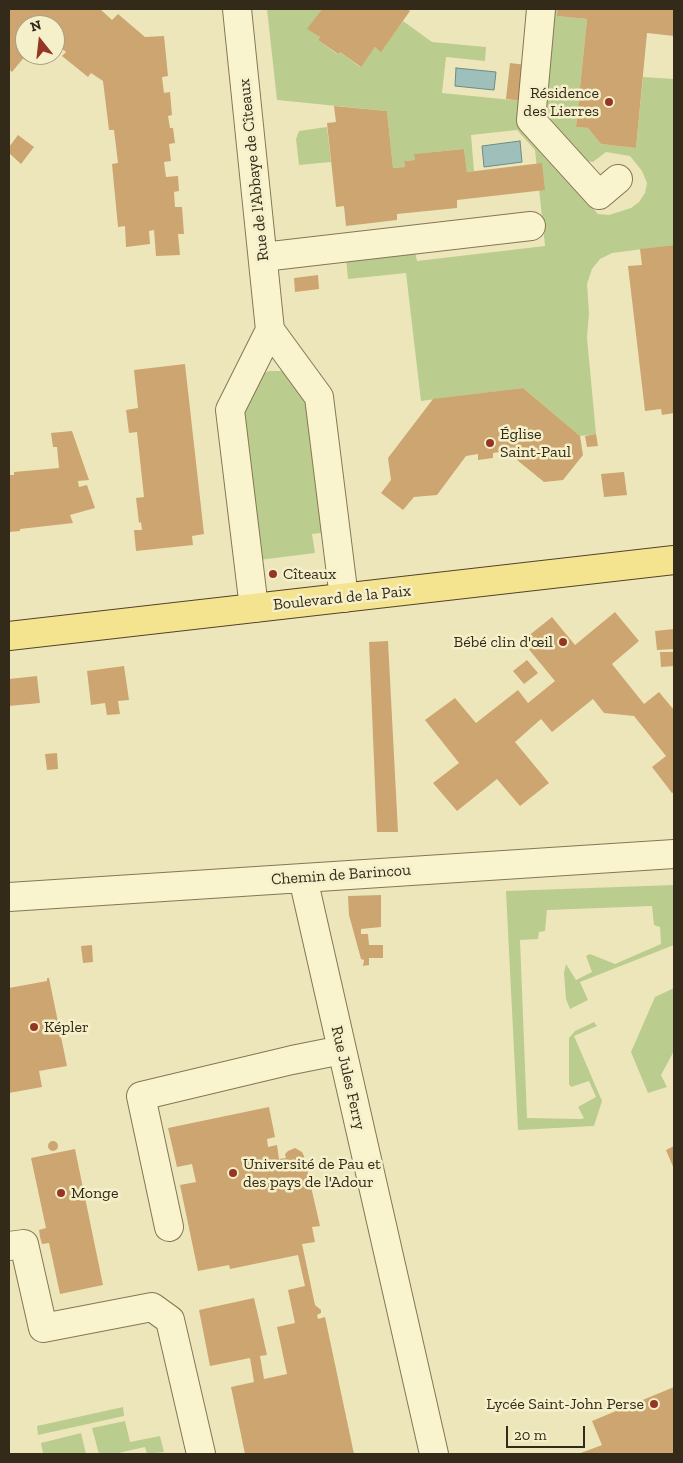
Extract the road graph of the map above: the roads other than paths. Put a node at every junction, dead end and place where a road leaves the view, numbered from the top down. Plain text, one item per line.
1 (237, 9) edge
2 (541, 9) edge
3 (618, 179) dead end
4 (531, 226) dead end
5 (263, 257) junction
6 (270, 330) junction
7 (674, 560) edge
8 (344, 598) junction
9 (254, 608) junction
10 (9, 636) edge
11 (674, 854) edge
12 (303, 878) junction
13 (9, 897) edge
14 (342, 1050) junction
15 (169, 1227) dead end
16 (9, 1246) edge
17 (200, 1454) edge
18 (434, 1454) edge

1 - 5 street, Rue de l'Abbaye de Cîteaux
2 - 3 street
4 - 5 street
5 - 6 street, Rue de l'Abbaye de Cîteaux
6 - 8 street
6 - 9 street
7 - 8 main road, Boulevard de la Paix
8 - 9 main road, Boulevard de la Paix
9 - 10 main road, Boulevard de la Paix
11 - 12 street, Chemin de Barincou
12 - 13 street, Chemin de Barincou
12 - 14 street, Rue Jules Ferry
14 - 15 street
14 - 18 street, Rue Jules Ferry
16 - 17 street

